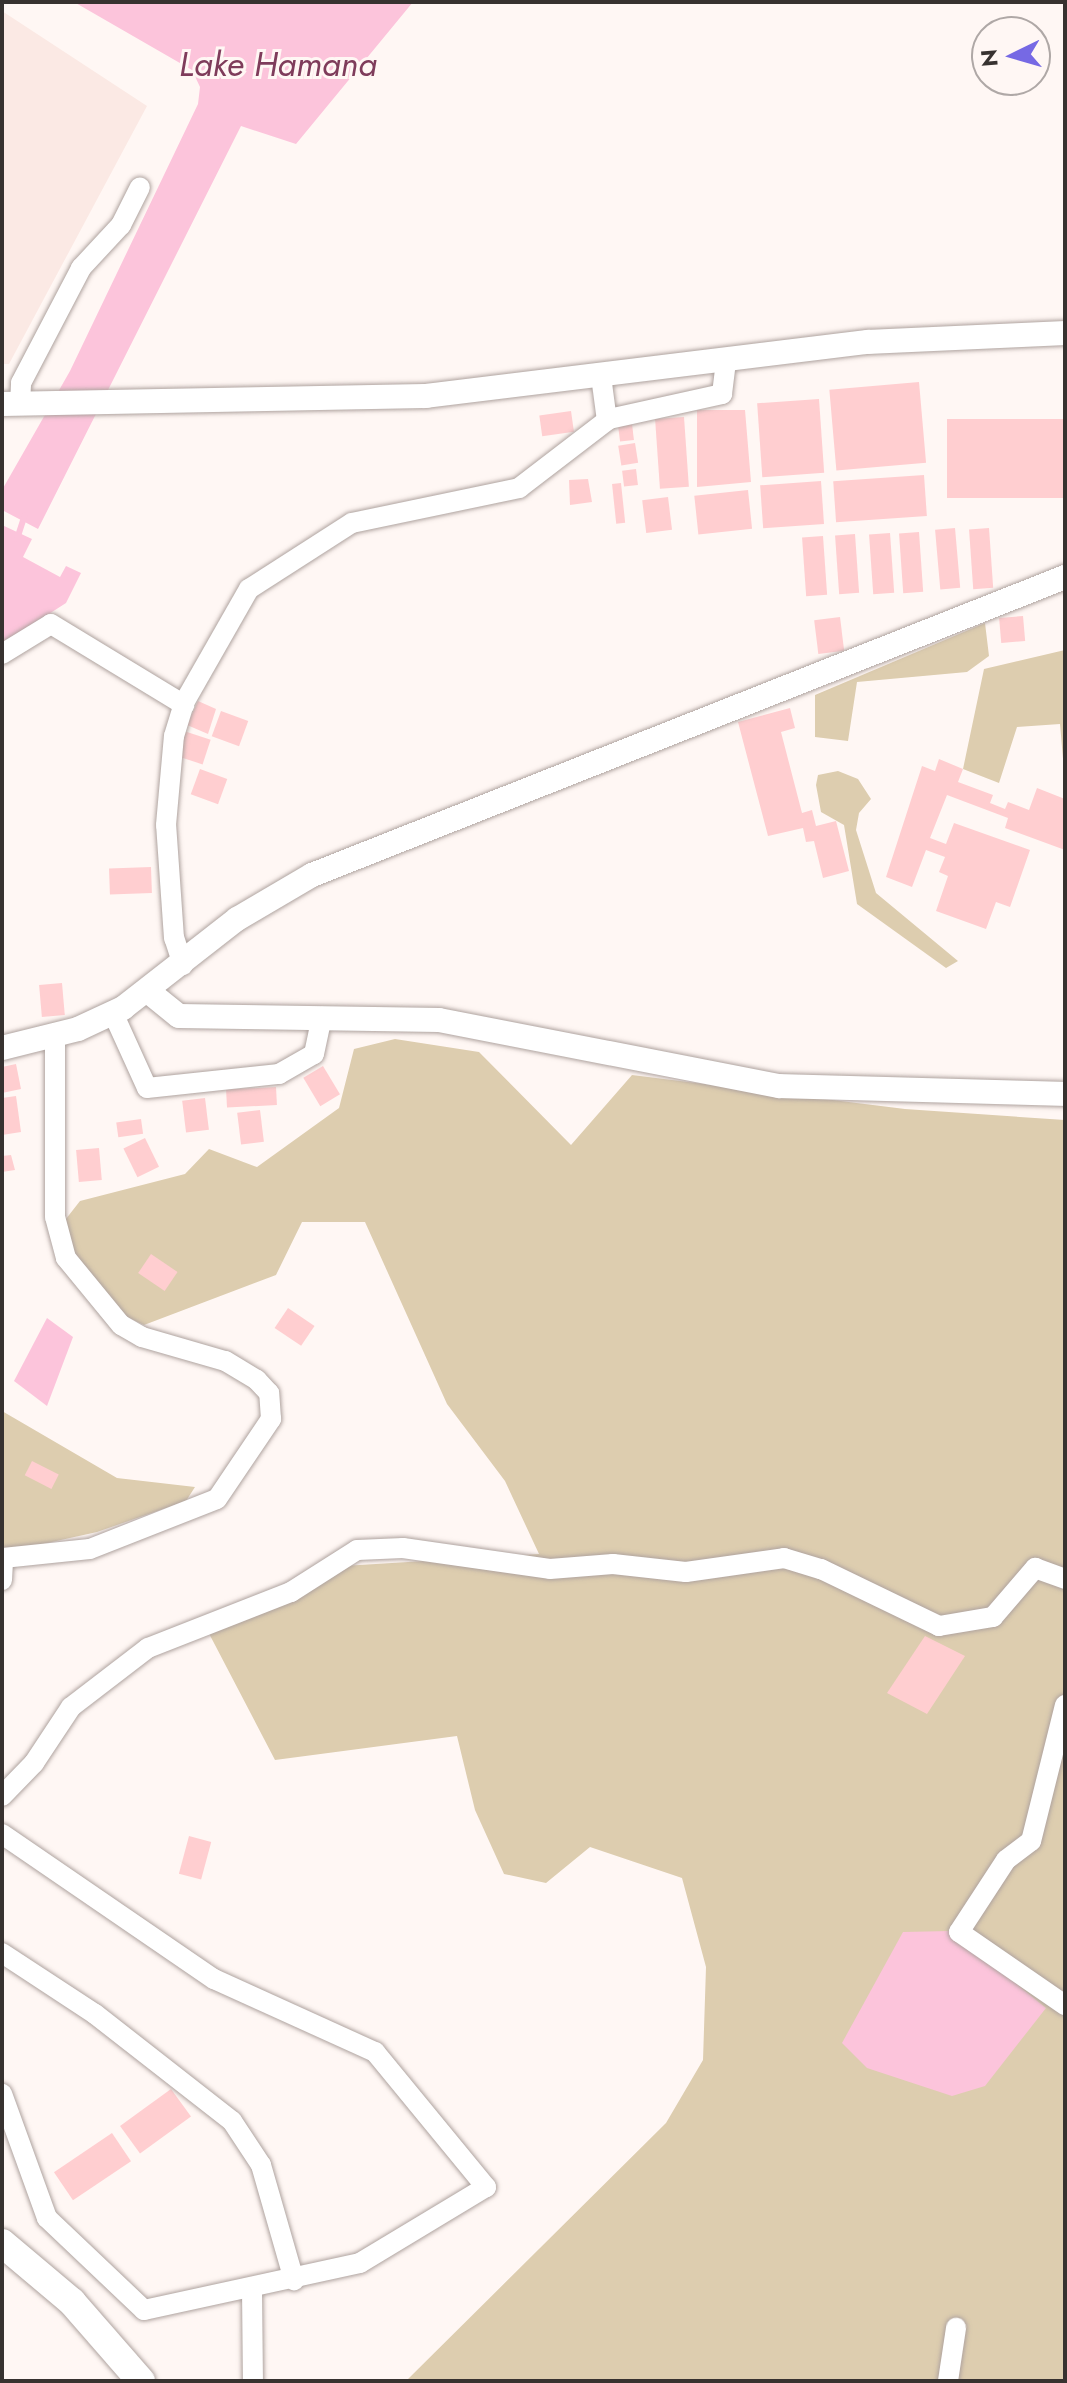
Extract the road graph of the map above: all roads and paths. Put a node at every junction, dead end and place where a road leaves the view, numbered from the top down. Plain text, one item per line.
1 (140, 187) dead end
2 (1065, 333) edge
3 (726, 360) junction
4 (601, 376) junction
5 (18, 404) edge
6 (607, 421) junction
7 (1065, 577) edge
8 (2, 654) edge
9 (184, 705) junction
10 (183, 965) junction
11 (149, 992) junction
12 (113, 1013) junction
13 (322, 1017) junction
14 (55, 1036) junction
15 (2, 1048) edge
16 (1065, 1094) edge
17 (1065, 1579) edge
18 (2, 1580) edge
19 (1065, 1705) edge
20 (2, 1796) edge
21 (2, 1834) edge
22 (2, 1953) edge
23 (1065, 2005) edge
24 (2, 2094) edge
25 (2, 2243) edge
26 (294, 2280) junction
27 (252, 2290) junction
28 (956, 2328) dead end
29 (141, 2381) edge
30 (253, 2381) edge
31 (948, 2381) edge

1 - 5 street
2 - 3 street
3 - 4 street
3 - 6 street
4 - 5 street
4 - 6 street
6 - 9 street
7 - 10 street
8 - 9 street
9 - 10 street
10 - 11 street
11 - 12 street
11 - 13 street
12 - 13 street
12 - 14 street
13 - 16 street
14 - 15 street
14 - 18 street
17 - 20 street
19 - 23 street
21 - 26 street
22 - 26 street
24 - 27 street
25 - 29 main road
26 - 27 street
27 - 30 street
28 - 31 street

